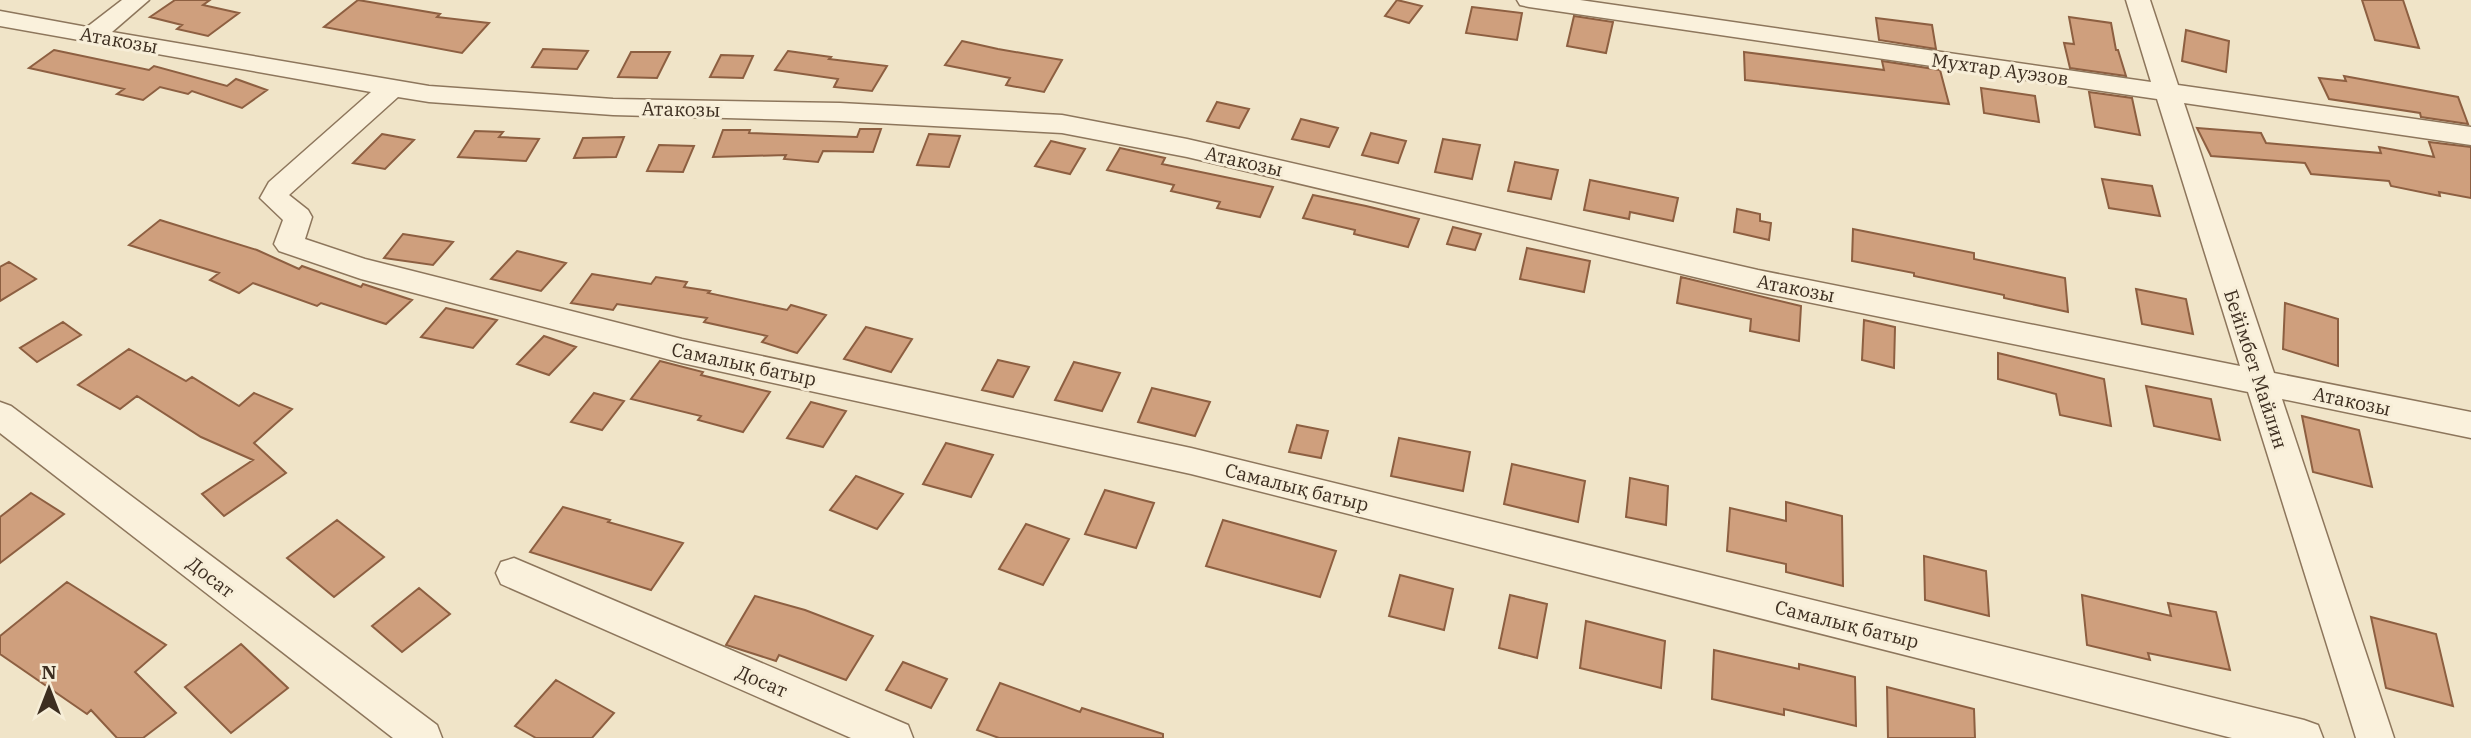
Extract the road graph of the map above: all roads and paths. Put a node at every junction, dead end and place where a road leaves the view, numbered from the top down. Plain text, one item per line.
1 (138, 0) edge
2 (1528, 0) edge
3 (2138, 0) edge
4 (0, 18) edge
5 (93, 34) junction
6 (392, 88) junction
7 (2168, 93) junction
8 (2471, 136) edge
9 (2260, 382) junction
10 (0, 415) edge
11 (2471, 425) edge
12 (514, 573) dead end
13 (423, 738) edge
14 (894, 738) edge
15 (2304, 738) edge
16 (2375, 738) edge

1 - 5 street
2 - 7 street, Мухтар Ауэзов
3 - 7 street, Бейімбет Майлин
4 - 5 street, Атакозы
5 - 6 street, Атакозы
6 - 9 street, Атакозы
6 - 15 street, Самалық батыр
7 - 8 street, Мухтар Ауэзов
7 - 9 street, Бейімбет Майлин
9 - 11 street, Атакозы
9 - 16 street, Бейімбет Майлин
10 - 13 street, Досат
12 - 14 street, Досат

